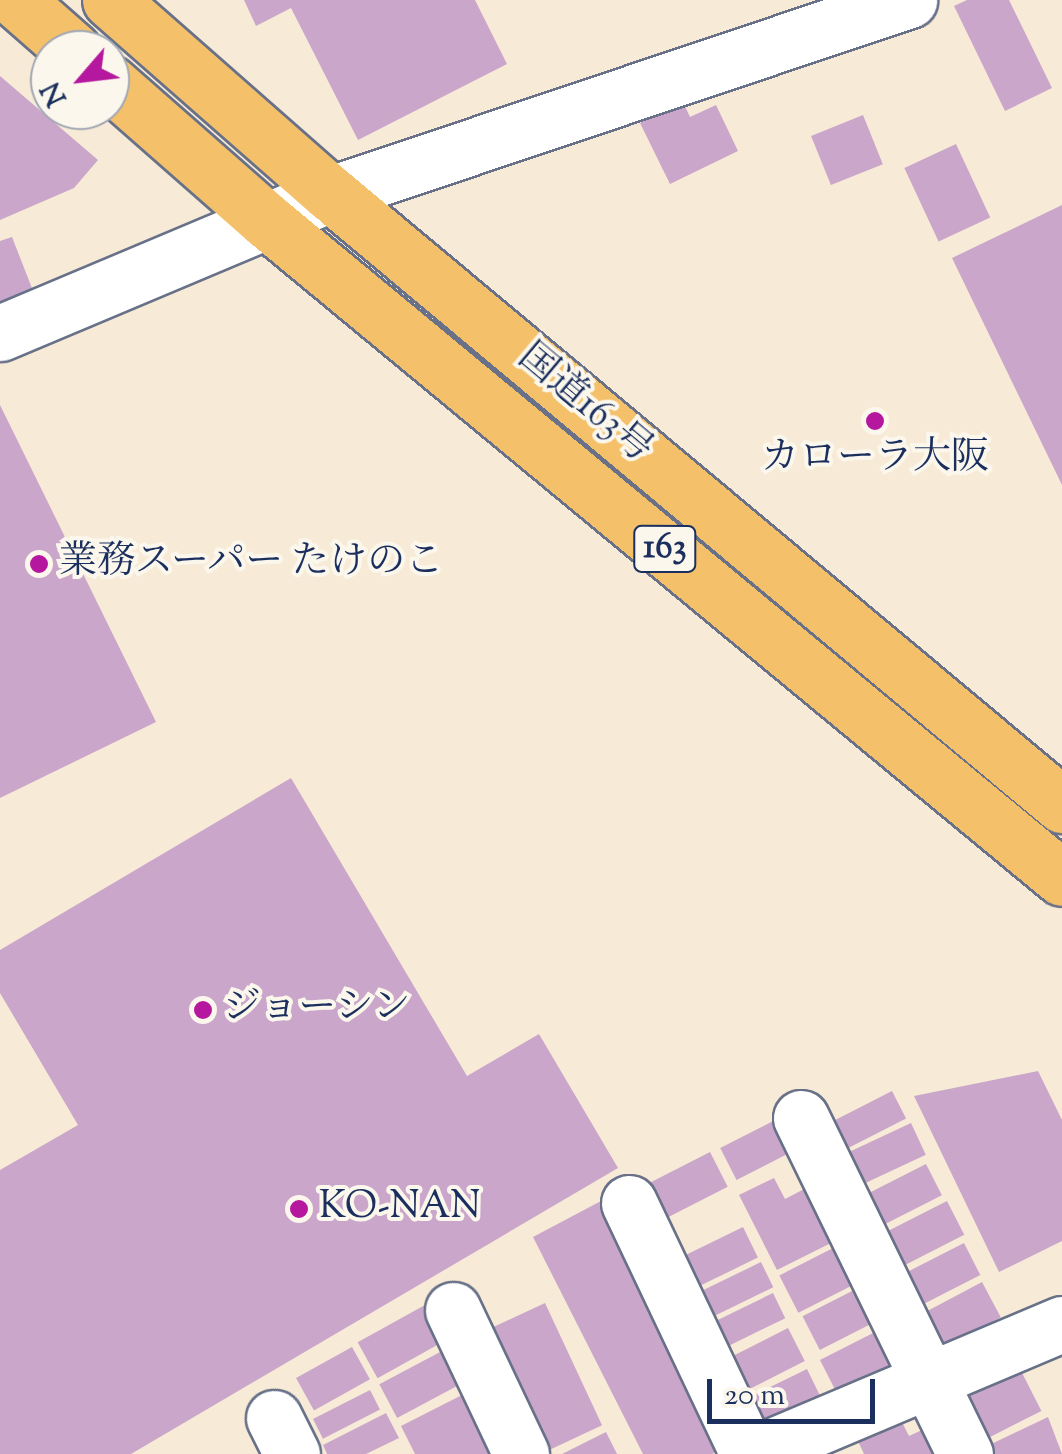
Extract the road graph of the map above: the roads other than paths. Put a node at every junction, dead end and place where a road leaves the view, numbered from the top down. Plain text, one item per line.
1 (16, 0) edge
2 (110, 0) edge
3 (909, 0) edge
4 (50, 30) edge
5 (130, 100) edge
6 (331, 194) junction
7 (268, 221) junction
8 (0, 333) edge
9 (1062, 806) edge
10 (1062, 878) edge
11 (802, 1118) dead end
12 (629, 1203) dead end
13 (452, 1310) dead end
14 (1062, 1324) edge
15 (929, 1380) junction
16 (521, 1454) edge
17 (751, 1454) edge
18 (965, 1454) edge

1 - 4 highway
2 - 6 highway, 国道163号 / 163
3 - 6 street
5 - 7 highway, 国道163号 / 163
6 - 7 street
6 - 9 highway, 国道163号 / 163
7 - 8 street
7 - 10 highway, 国道163号 / 163
11 - 15 street
12 - 17 street
13 - 16 street
14 - 15 street
15 - 17 street
15 - 18 street

